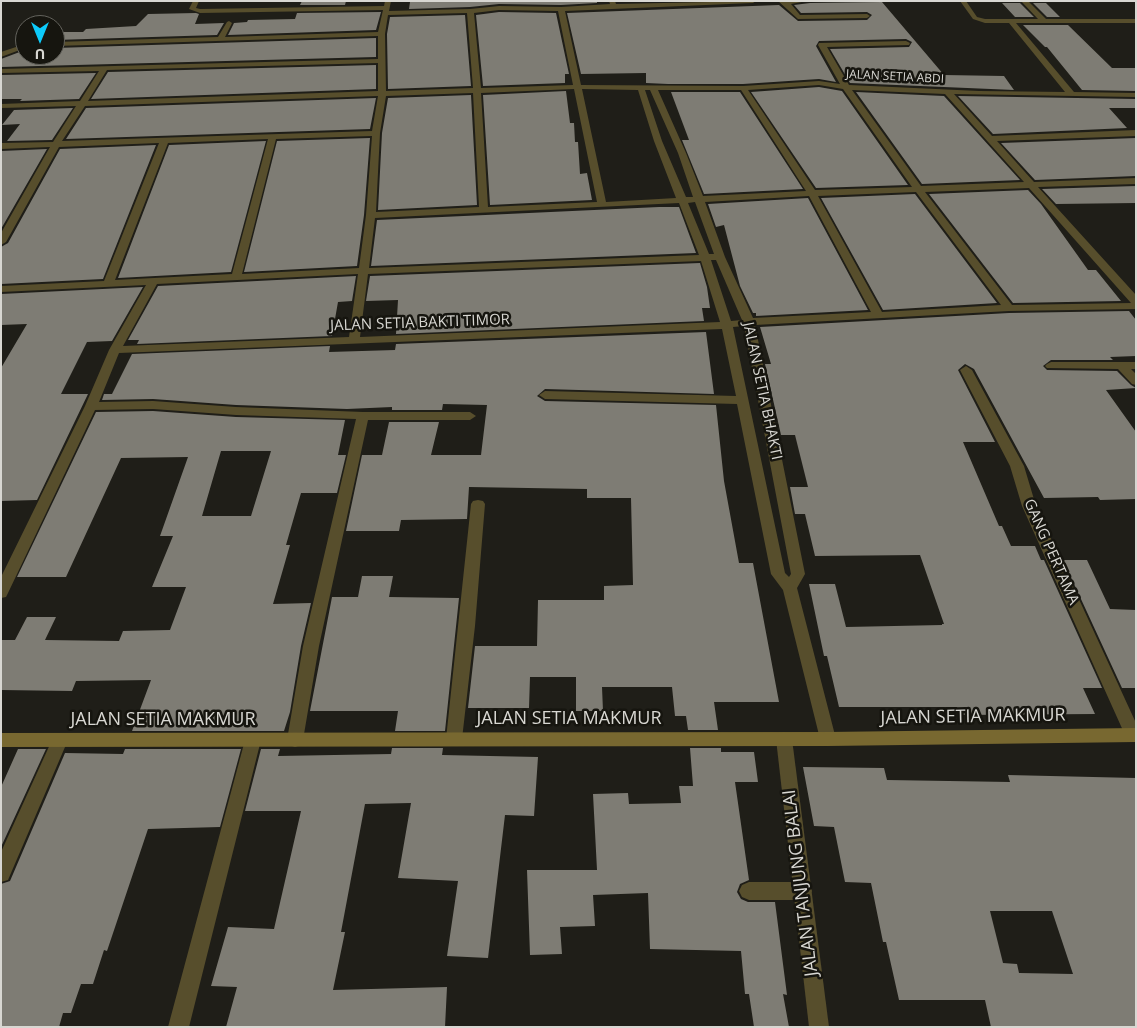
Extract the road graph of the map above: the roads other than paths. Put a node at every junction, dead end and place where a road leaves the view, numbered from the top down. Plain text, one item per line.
1 (196, 1) edge
2 (753, 1) edge
3 (804, 1) edge
4 (963, 1) edge
5 (1024, 1) edge
6 (700, 2) edge
7 (783, 2) edge
8 (613, 3) edge
9 (387, 7) edge
10 (561, 9) junction
11 (470, 11) junction
12 (867, 16) dead end
13 (1011, 21) junction
14 (1044, 21) junction
15 (1136, 21) edge
16 (229, 23) dead end
17 (381, 34) junction
18 (220, 39) junction
19 (203, 40) junction
20 (906, 43) dead end
21 (65, 44) edge
22 (200, 49) dead end
23 (15, 50) edge
24 (1, 55) edge
25 (198, 57) dead end
26 (381, 61) junction
27 (195, 66) junction
28 (104, 68) junction
29 (1, 71) edge
30 (578, 87) junction
31 (846, 87) junction
32 (647, 88) junction
33 (743, 88) junction
34 (478, 92) junction
35 (947, 92) junction
36 (382, 94) junction
37 (1136, 95) edge
38 (1072, 96) junction
39 (82, 104) junction
40 (1, 106) edge
41 (376, 133) junction
42 (1136, 133) edge
43 (273, 136) junction
44 (990, 139) junction
45 (164, 140) junction
46 (675, 140) junction
47 (658, 141) junction
48 (56, 144) junction
49 (1, 146) edge
50 (1136, 181) edge
51 (1031, 185) junction
52 (918, 188) junction
53 (812, 193) junction
54 (700, 199) junction
55 (684, 201) junction
56 (602, 205) junction
57 (484, 211) junction
58 (371, 215) junction
59 (1, 242) edge
60 (705, 257) junction
61 (720, 257) junction
62 (365, 271) junction
63 (236, 278) junction
64 (153, 282) junction
65 (108, 284) junction
66 (1, 289) edge
67 (1136, 304) edge
68 (1009, 308) junction
69 (878, 315) junction
70 (749, 322) junction
71 (727, 325) junction
72 (354, 340) junction
73 (115, 350) junction
74 (1136, 365) edge
75 (1051, 366) dead end
76 (1122, 366) junction
77 (966, 370) dead end
78 (1136, 381) edge
79 (545, 395) dead end
80 (742, 400) junction
81 (91, 406) junction
82 (363, 416) junction
83 (470, 416) dead end
84 (754, 453) junction
85 (776, 454) junction
86 (478, 504) dead end
87 (790, 588) junction
88 (1, 593) edge
89 (1134, 735) edge
90 (454, 739) junction
91 (784, 739) junction
92 (828, 739) junction
93 (1, 740) edge
94 (60, 740) junction
95 (252, 740) junction
96 (295, 740) junction
97 (1, 874) edge
98 (749, 891) dead end
99 (802, 891) junction
100 (178, 1027) edge
101 (818, 1027) edge

1 - 9 street
2 - 6 street
3 - 7 street
4 - 13 street
5 - 14 street
6 - 8 street
7 - 12 street
8 - 10 street
9 - 11 street
9 - 17 street
10 - 11 street
10 - 30 street
11 - 34 street
13 - 14 street
13 - 38 street
14 - 15 street
16 - 18 street
17 - 18 street
17 - 26 street
18 - 19 street
19 - 21 street
19 - 22 street
20 - 31 street
23 - 24 street
25 - 27 street
26 - 27 street
26 - 36 street
27 - 28 street
28 - 29 street
28 - 39 street
30 - 32 street, JALAN SETIA ABDI
30 - 34 street, JALAN SETIA ABDI
30 - 56 street
31 - 33 street, JALAN SETIA ABDI
31 - 35 street, JALAN SETIA ABDI
31 - 52 street
32 - 33 street, JALAN SETIA ABDI
32 - 46 street, JALAN SETIA BHAKTI
32 - 47 street, JALAN SETIA BHAKTI
33 - 53 street
34 - 36 street, JALAN SETIA ABDI
34 - 57 street
35 - 38 street, JALAN SETIA ABDI
35 - 44 street
36 - 39 street, JALAN SETIA ABDI
36 - 41 street
37 - 38 street, JALAN SETIA ABDI
39 - 40 street, JALAN SETIA ABDI
39 - 48 street
41 - 43 street
41 - 58 street
42 - 44 street
43 - 45 street
43 - 63 street
44 - 51 street
45 - 48 street
45 - 65 street
46 - 47 street
46 - 54 street, JALAN SETIA BHAKTI
47 - 55 street, JALAN SETIA BHAKTI
48 - 49 street
48 - 59 street
50 - 51 street
51 - 52 street
51 - 67 street
52 - 53 street
52 - 68 street
53 - 54 street
53 - 69 street
54 - 55 street
54 - 61 street, JALAN SETIA BHAKTI
55 - 56 street
55 - 60 street, JALAN SETIA BHAKTI
56 - 57 street
57 - 58 street
58 - 62 street
60 - 61 street
60 - 62 street
60 - 71 street, JALAN SETIA BHAKTI
61 - 70 street, JALAN SETIA BHAKTI
62 - 63 street
62 - 72 street
63 - 64 street
64 - 65 street
64 - 73 street
65 - 66 street
67 - 68 street, JALAN SETIA BAKTI TIMOR
68 - 69 street, JALAN SETIA BAKTI TIMOR
69 - 70 street, JALAN SETIA BAKTI TIMOR
70 - 71 street, JALAN SETIA BAKTI TIMOR
70 - 85 street, JALAN SETIA BHAKTI
71 - 72 street, JALAN SETIA BAKTI TIMOR
71 - 80 street, JALAN SETIA BHAKTI
72 - 73 street, JALAN SETIA BAKTI TIMOR
73 - 81 street
74 - 76 street
75 - 76 street
76 - 78 street
77 - 89 street, GANG PERTAMA
79 - 80 street
80 - 84 street, JALAN SETIA BHAKTI
81 - 82 street
81 - 88 street
82 - 83 street
82 - 96 street
84 - 85 street
84 - 87 street, JALAN SETIA BHAKTI
85 - 87 street, JALAN SETIA BHAKTI
86 - 90 street
87 - 92 street, JALAN SETIA BHAKTI
89 - 92 main road, JALAN SETIA MAKMUR
90 - 91 main road, JALAN SETIA MAKMUR
90 - 96 main road, JALAN SETIA MAKMUR
91 - 92 main road, JALAN SETIA MAKMUR
91 - 99 street, JALAN TANJUNG BALAI
93 - 94 main road, JALAN SETIA MAKMUR
94 - 95 main road, JALAN SETIA MAKMUR
94 - 97 street
95 - 96 main road, JALAN SETIA MAKMUR
95 - 100 street
98 - 99 street
99 - 101 street, JALAN TANJUNG BALAI

